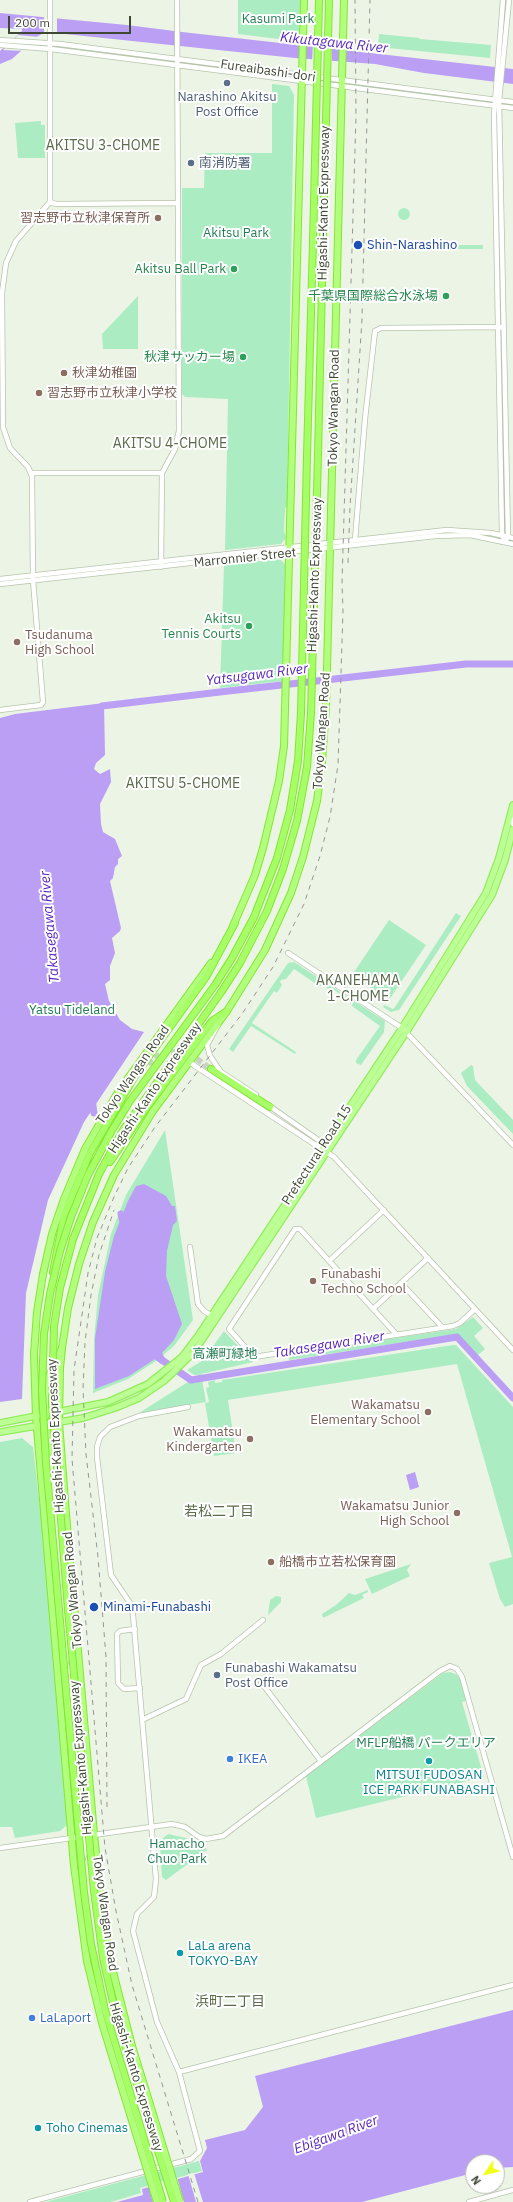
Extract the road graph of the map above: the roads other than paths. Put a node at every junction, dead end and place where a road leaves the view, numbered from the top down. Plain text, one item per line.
1 (50, 0) edge
2 (178, 0) edge
3 (304, 0) edge
4 (320, 0) edge
5 (329, 0) edge
6 (344, 0) edge
7 (503, 0) edge
8 (509, 0) edge
9 (1, 42) edge
10 (50, 46) junction
11 (176, 59) junction
12 (500, 61) junction
13 (176, 65) junction
14 (302, 78) junction
15 (342, 80) junction
16 (513, 102) edge
17 (497, 103) junction
18 (513, 108) edge
19 (50, 202) junction
20 (177, 203) junction
21 (502, 327) junction
22 (31, 473) junction
23 (162, 473) junction
24 (502, 535) junction
25 (509, 539) edge
26 (355, 540) junction
27 (513, 544) edge
28 (331, 546) junction
29 (290, 550) junction
30 (161, 565) junction
31 (34, 578) junction
32 (0, 579) edge
33 (0, 584) edge
34 (0, 710) edge
35 (513, 805) edge
36 (512, 821) edge
37 (513, 829) edge
38 (234, 923) junction
39 (288, 953) dead end
40 (227, 1011) junction
41 (219, 1022) junction
42 (404, 1030) junction
43 (189, 1062) junction
44 (148, 1064) tunnel mouth
45 (176, 1069) junction
46 (211, 1069) tunnel mouth
47 (121, 1101) junction
48 (270, 1107) junction
49 (513, 1145) edge
50 (323, 1146) junction
51 (328, 1151) junction
52 (384, 1210) junction
53 (80, 1221) junction
54 (190, 1247) dead end
55 (428, 1258) junction
56 (329, 1261) junction
57 (401, 1283) junction
58 (50, 1294) junction
59 (373, 1309) junction
60 (475, 1309) junction
61 (211, 1315) junction
62 (218, 1319) junction
63 (442, 1327) junction
64 (396, 1334) junction
65 (62, 1348) junction
66 (513, 1350) edge
67 (188, 1407) dead end
68 (59, 1412) junction
69 (46, 1415) junction
70 (36, 1417) junction
71 (59, 1422) junction
72 (0, 1423) edge
73 (51, 1424) junction
74 (37, 1426) junction
75 (0, 1432) edge
76 (41, 1486) junction
77 (263, 1620) dead end
78 (135, 1629) junction
79 (79, 1648) junction
80 (261, 1682) dead end
81 (140, 1688) junction
82 (142, 1720) junction
83 (320, 1760) junction
84 (150, 1827) junction
85 (94, 1834) junction
86 (83, 1836) junction
87 (72, 1837) junction
88 (0, 1848) edge
89 (513, 1857) edge
90 (78, 1898) junction
91 (513, 1985) edge
92 (179, 2072) junction
93 (513, 2190) edge
94 (30, 2202) edge
95 (157, 2202) edge
96 (163, 2202) edge
97 (174, 2202) edge
98 (180, 2202) edge
99 (469, 2202) edge

1 - 10 street
2 - 11 street
3 - 14 highway, Tokyo Wangan Road
4 - 58 highway, Higashi-Kanto Expressway, bridge
5 - 53 highway, Higashi-Kanto Expressway, bridge
6 - 15 highway, Tokyo Wangan Road
7 - 12 street
8 - 12 street
9 - 10 street, Fureaibashi-dori
9 - 10 street, Fureaibashi-dori
10 - 11 street, Fureaibashi-dori
10 - 13 street, Fureaibashi-dori
10 - 19 street
11 - 13 street
11 - 14 street, Fureaibashi-dori
12 - 17 street
13 - 14 street, Fureaibashi-dori
13 - 20 street
14 - 15 street, Fureaibashi-dori
14 - 29 highway, Tokyo Wangan Road
15 - 17 street, Fureaibashi-dori
15 - 28 highway, Tokyo Wangan Road
16 - 17 street
17 - 18 street
17 - 21 street
19 - 20 street
19 - 22 street
20 - 23 street
21 - 24 street
21 - 25 street
21 - 26 street
22 - 23 street
22 - 31 street
23 - 30 street
24 - 25 street
24 - 26 street, Marronnier Street
25 - 27 street, Marronnier Street
25 - 28 street, Marronnier Street
26 - 28 street, Marronnier Street
28 - 29 street, Marronnier Street
28 - 40 highway, Tokyo Wangan Road
29 - 30 street, Marronnier Street
29 - 38 highway, Tokyo Wangan Road
30 - 31 street, Marronnier Street
31 - 32 street
31 - 33 street
31 - 34 street
35 - 36 main road, Prefectural Road 15
36 - 42 main road, Prefectural Road 15
37 - 42 main road, Prefectural Road 15
38 - 47 highway
38 - 70 highway, Tokyo Wangan Road
39 - 42 street
40 - 41 highway, Tokyo Wangan Road
40 - 45 highway
41 - 43 highway, Tokyo Wangan Road
41 - 48 street
42 - 49 street
42 - 50 main road, Prefectural Road 15
42 - 51 main road, Prefectural Road 15
43 - 45 highway
43 - 50 street
43 - 65 highway, Tokyo Wangan Road
44 - 47 highway
45 - 53 highway
46 - 48 highway
47 - 58 highway, bridge
48 - 50 street
50 - 51 street
50 - 61 main road, Prefectural Road 15
51 - 52 street
51 - 62 main road, Prefectural Road 15
52 - 55 street
52 - 56 street
53 - 97 highway, Higashi-Kanto Expressway, bridge
54 - 61 street
55 - 57 street
55 - 60 street
56 - 59 street
56 - 64 street
57 - 59 street
57 - 63 street
58 - 96 highway, Higashi-Kanto Expressway, bridge
59 - 64 street
60 - 63 street
60 - 66 street
61 - 62 street
61 - 68 main road, Prefectural Road 15
62 - 71 main road, Prefectural Road 15
63 - 64 street
65 - 68 highway, Tokyo Wangan Road
65 - 69 main road
67 - 78 street
68 - 69 main road, Prefectural Road 15
68 - 71 highway, Tokyo Wangan Road
68 - 73 main road
69 - 70 main road, Prefectural Road 15
69 - 74 main road
70 - 72 main road, Prefectural Road 15
70 - 74 highway, Tokyo Wangan Road
71 - 73 main road, Prefectural Road 15
71 - 79 highway, Tokyo Wangan Road
73 - 74 main road, Prefectural Road 15
73 - 76 main road
74 - 75 main road, Prefectural Road 15
74 - 76 highway, Tokyo Wangan Road
76 - 87 highway, Tokyo Wangan Road
77 - 82 street
78 - 81 street
78 - 81 street
79 - 85 highway, Tokyo Wangan Road
79 - 86 street
80 - 83 street
81 - 82 street
82 - 84 street
83 - 84 street
83 - 89 street
84 - 85 street
84 - 92 street
85 - 86 street
85 - 98 highway, Tokyo Wangan Road, bridge
86 - 87 street
86 - 90 street
87 - 88 street
87 - 90 highway, Tokyo Wangan Road
90 - 95 highway, Tokyo Wangan Road, bridge
91 - 92 street
92 - 94 street
93 - 99 street

